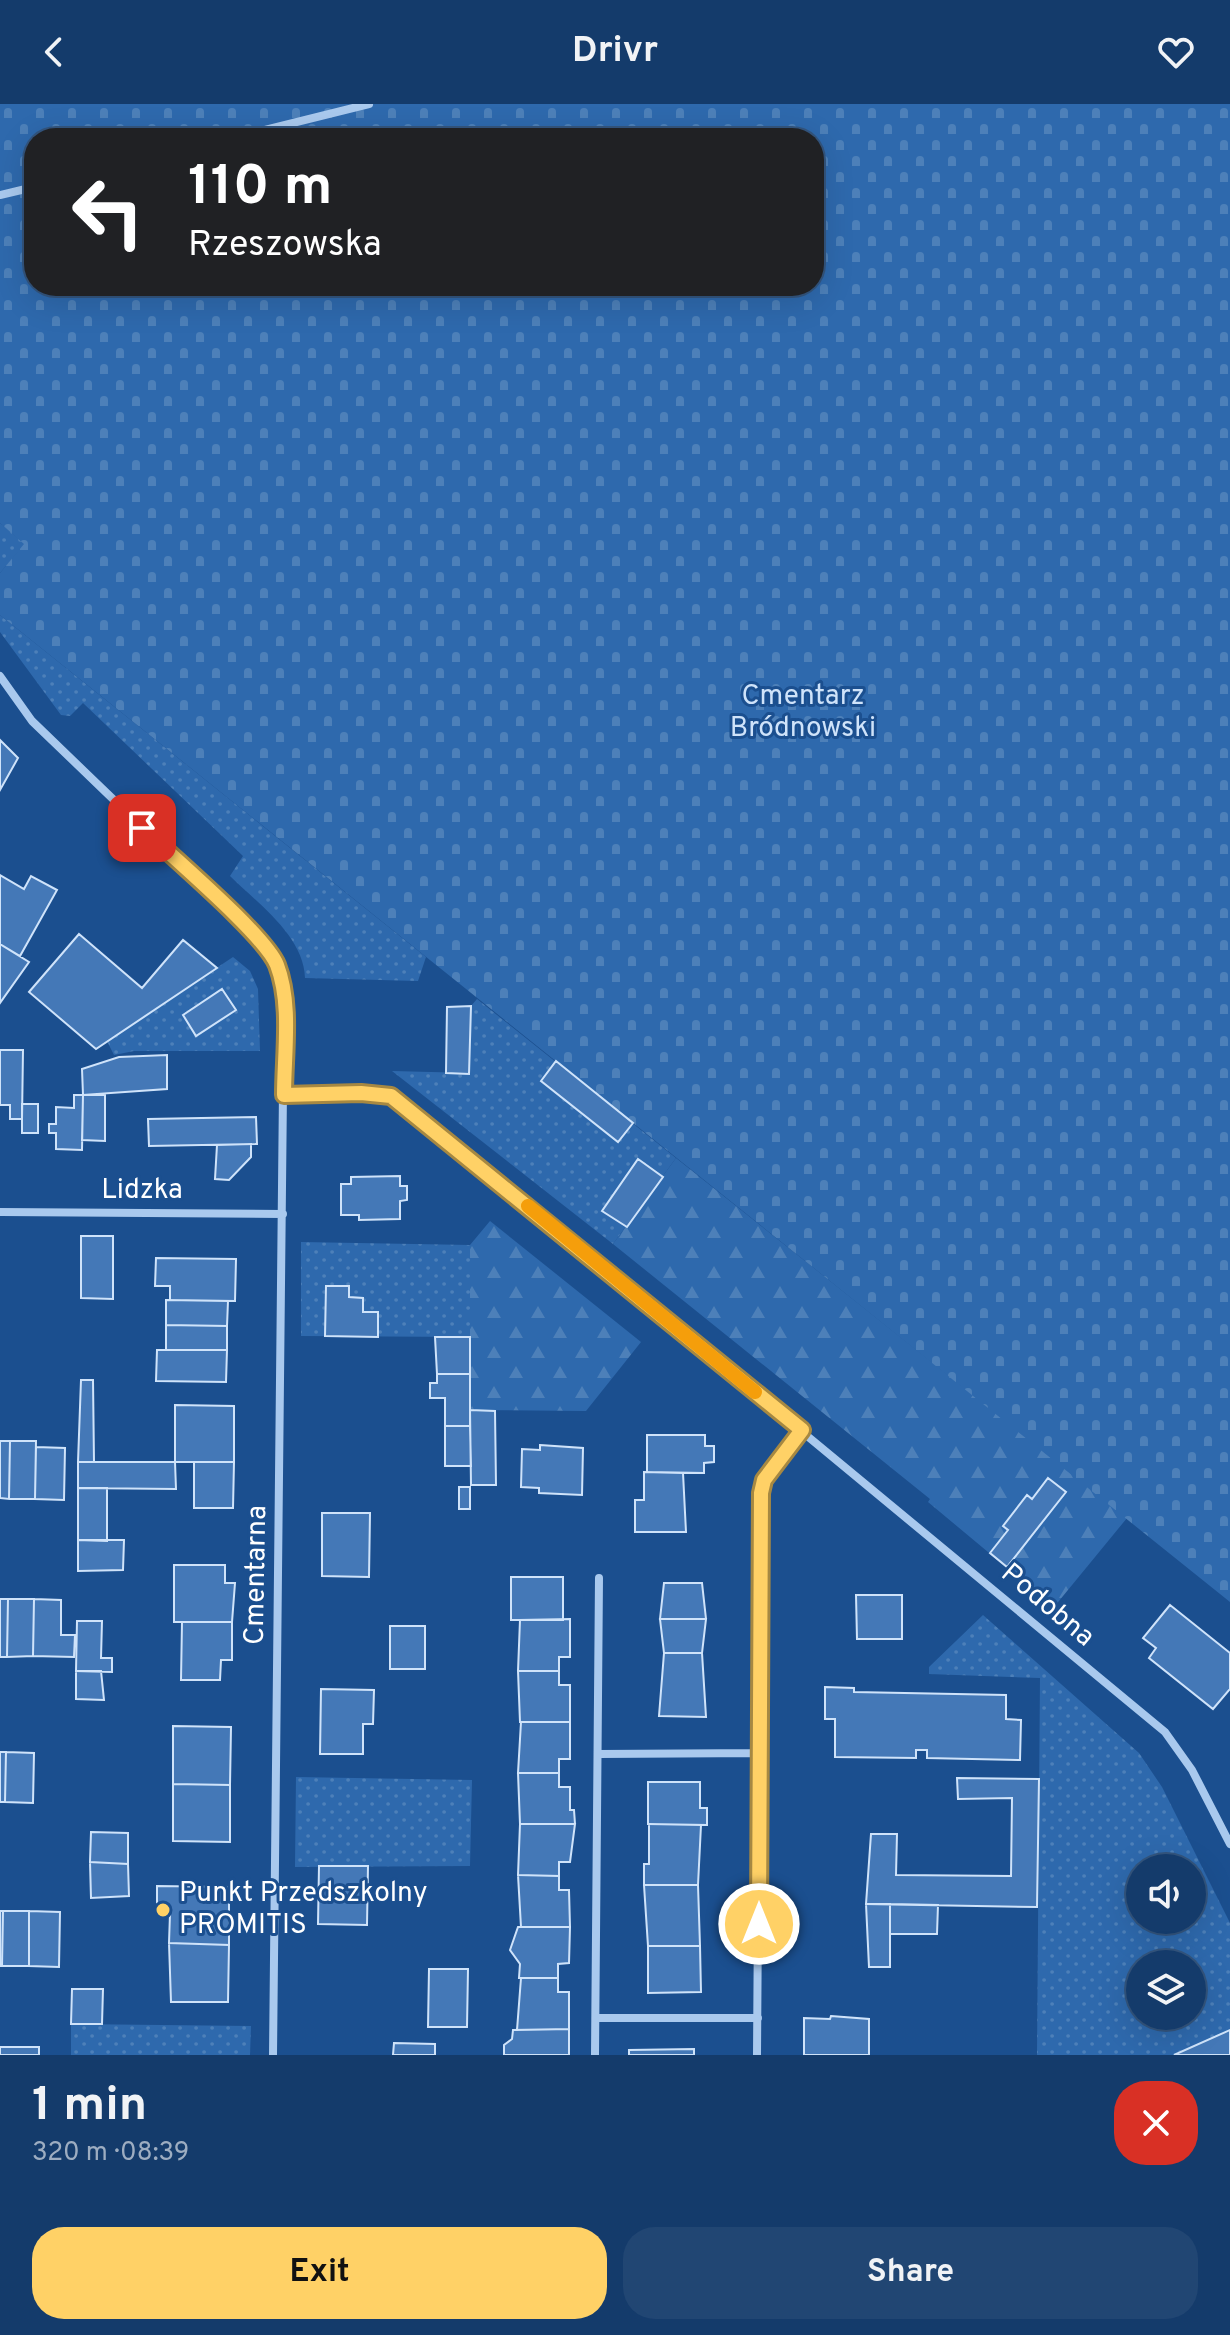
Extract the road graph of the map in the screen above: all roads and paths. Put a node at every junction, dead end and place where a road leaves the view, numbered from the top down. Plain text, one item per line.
1 (369, 104) edge
2 (272, 128) edge
3 (24, 189) edge
4 (0, 195) edge
5 (0, 676) edge
6 (284, 1095) junction
7 (0, 1212) edge
8 (283, 1214) junction
9 (802, 1430) junction
10 (599, 1578) dead end
11 (761, 1753) junction
12 (598, 1754) junction
13 (1230, 1844) edge
14 (596, 2018) junction
15 (758, 2018) junction
16 (273, 2055) edge
17 (595, 2055) edge
18 (757, 2055) edge

1 - 2 street
3 - 4 street
5 - 6 street, Cmentarna
6 - 8 street, Cmentarna
6 - 9 street, Podobna
7 - 8 street, Lidzka
8 - 16 street, Cmentarna
9 - 11 street
9 - 13 street, Podobna
10 - 12 street
11 - 12 street
11 - 15 street
12 - 14 street
14 - 15 street
14 - 17 street
15 - 18 street

